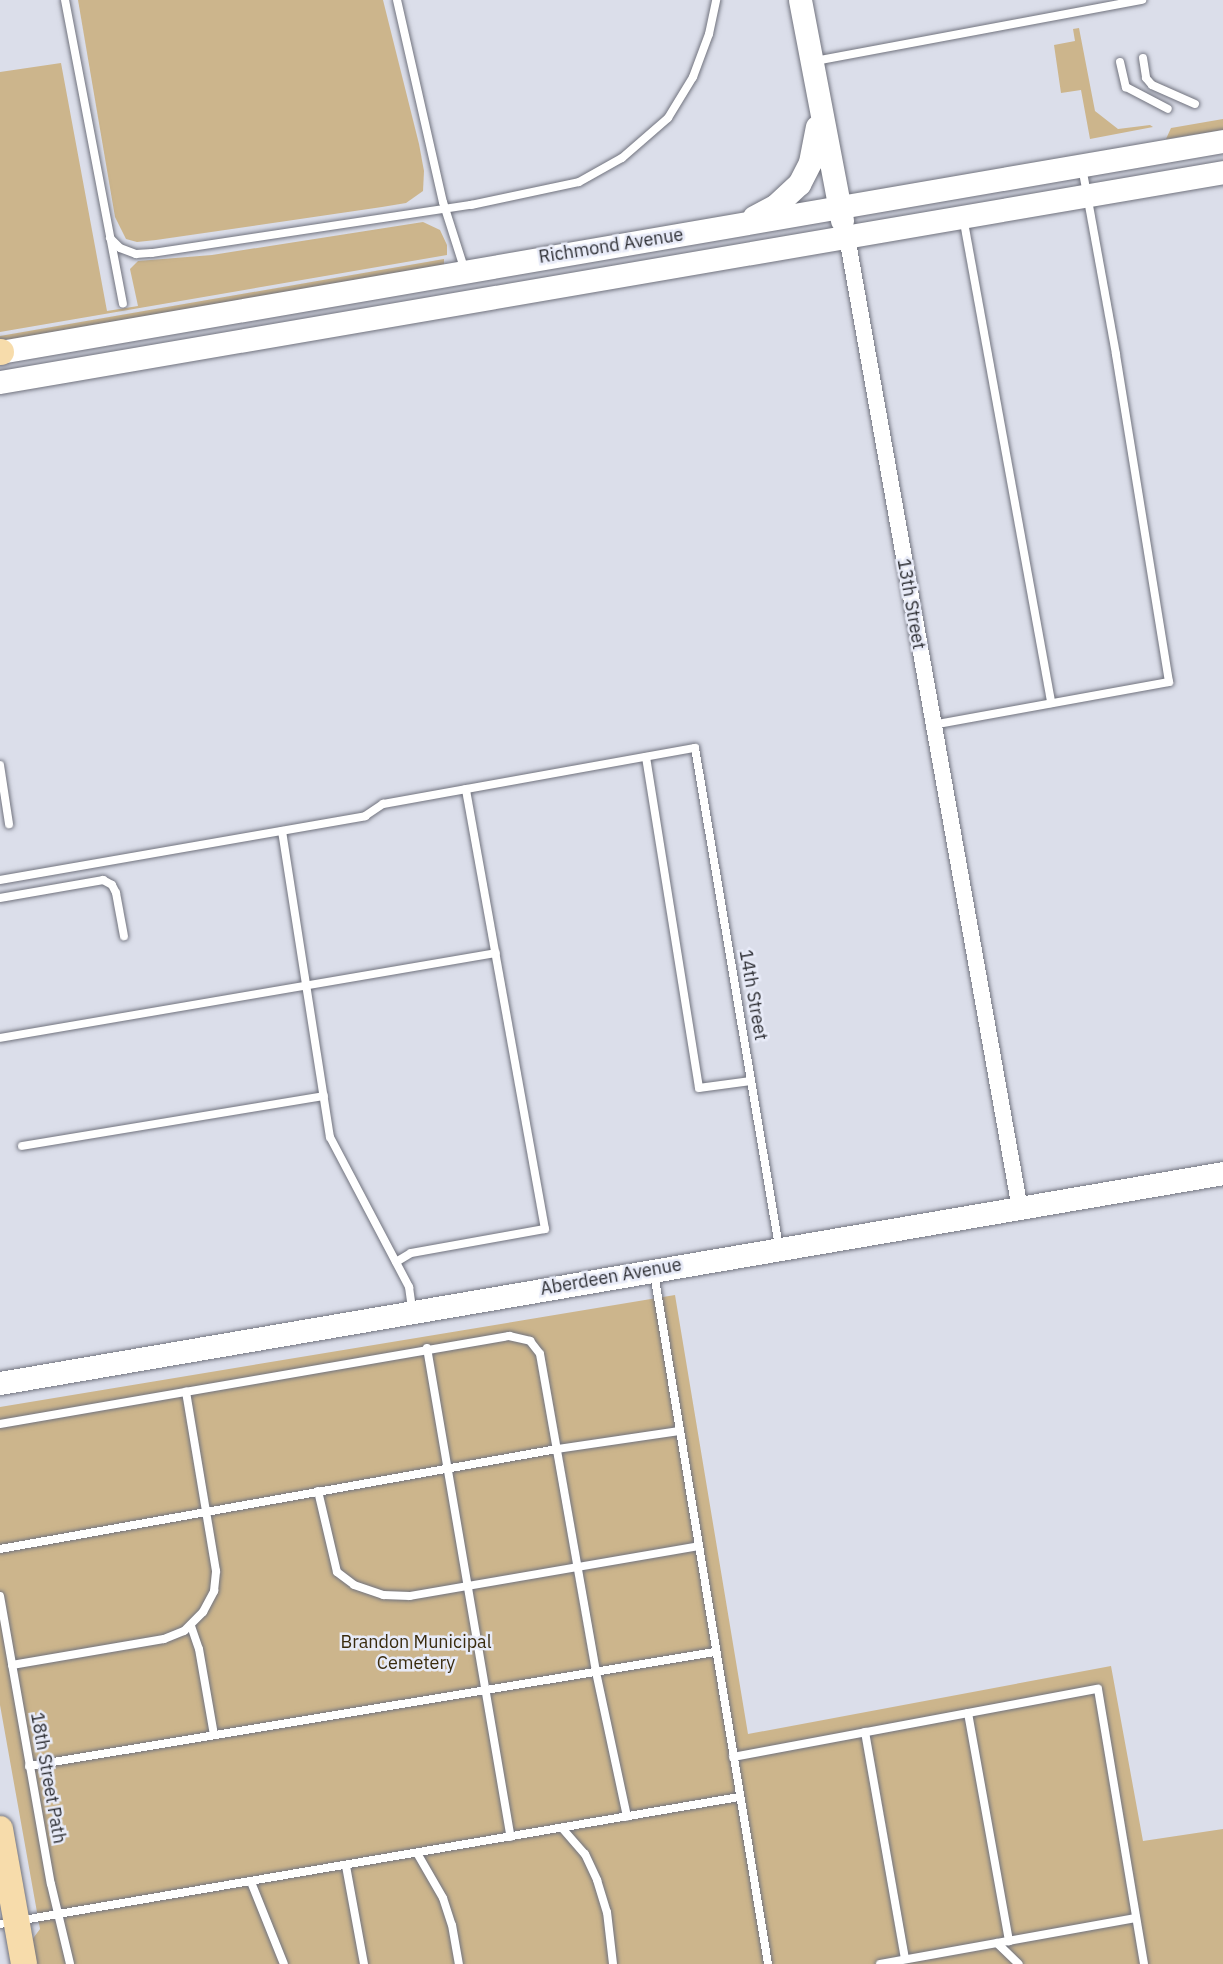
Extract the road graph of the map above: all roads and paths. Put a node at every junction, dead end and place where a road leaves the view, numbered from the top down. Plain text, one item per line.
1 (65, 0) edge
2 (397, 0) edge
3 (716, 0) edge
4 (800, 0) edge
5 (1142, 0) edge
6 (1143, 58) dead end
7 (811, 61) junction
8 (1121, 62) dead end
9 (1195, 104) dead end
10 (1168, 110) dead end
11 (820, 114) junction
12 (1223, 141) edge
13 (1082, 165) junction
14 (1223, 172) edge
15 (1087, 195) junction
16 (446, 208) junction
17 (839, 208) junction
18 (963, 217) junction
19 (735, 226) junction
20 (847, 237) junction
21 (110, 238) junction
22 (464, 271) junction
23 (470, 302) junction
24 (123, 303) dead end
25 (0, 352) edge
26 (0, 382) edge
27 (1051, 703) junction
28 (932, 725) junction
29 (646, 757) junction
30 (0, 765) edge
31 (467, 789) junction
32 (9, 824) dead end
33 (282, 831) junction
34 (0, 880) edge
35 (0, 898) edge
36 (124, 936) dead end
37 (496, 953) junction
38 (308, 985) junction
39 (0, 1038) edge
40 (751, 1081) junction
41 (324, 1096) junction
42 (22, 1146) dead end
43 (1223, 1173) edge
44 (1020, 1209) junction
45 (779, 1248) junction
46 (396, 1262) junction
47 (654, 1269) junction
48 (413, 1311) junction
49 (427, 1349) junction
50 (0, 1383) edge
51 (186, 1391) junction
52 (0, 1424) edge
53 (679, 1431) junction
54 (557, 1449) junction
55 (446, 1469) junction
56 (318, 1491) junction
57 (206, 1510) junction
58 (698, 1546) junction
59 (0, 1549) edge
60 (579, 1567) junction
61 (466, 1587) junction
62 (0, 1596) edge
63 (191, 1626) junction
64 (715, 1652) junction
65 (12, 1665) junction
66 (596, 1672) junction
67 (484, 1690) junction
68 (968, 1713) junction
69 (865, 1732) junction
70 (214, 1735) junction
71 (733, 1757) junction
72 (29, 1766) junction
73 (739, 1797) junction
74 (626, 1817) junction
75 (562, 1828) junction
76 (0, 1829) edge
77 (511, 1837) junction
78 (417, 1853) junction
79 (346, 1866) junction
80 (251, 1882) junction
81 (60, 1914) junction
82 (1136, 1919) junction
83 (8, 1922) edge
84 (1009, 1941) junction
85 (997, 1943) junction
86 (905, 1959) junction
87 (24, 1964) edge
88 (70, 1964) edge
89 (284, 1964) edge
90 (363, 1964) edge
91 (459, 1964) edge
92 (613, 1964) edge
93 (768, 1964) edge
94 (880, 1964) edge
95 (1019, 1964) edge
96 (1144, 1964) edge

1 - 21 lane
2 - 16 lane
3 - 16 lane
4 - 7 main road, 13th Street
5 - 7 lane
6 - 9 lane
7 - 11 main road, 13th Street
8 - 10 lane
11 - 17 main road, 13th Street
11 - 19 main road
12 - 13 main road, Richmond Avenue
13 - 15 lane
13 - 17 main road, Richmond Avenue
14 - 15 main road, Richmond Avenue
15 - 18 main road, Richmond Avenue
15 - 27 lane
16 - 21 lane
16 - 22 lane
17 - 19 main road, Richmond Avenue
17 - 20 main road, 13th Street
18 - 20 main road, Richmond Avenue
18 - 27 lane
19 - 22 main road, Richmond Avenue
20 - 23 main road, Richmond Avenue
20 - 28 street, 13th Street
21 - 24 lane
22 - 23 street
22 - 25 main road, Richmond Avenue
23 - 26 main road, Richmond Avenue
27 - 28 lane
28 - 44 street, 13th Street
29 - 31 lane
29 - 40 lane, 14th Street
29 - 40 lane
30 - 32 lane
31 - 33 lane
31 - 37 lane
33 - 34 lane
33 - 38 lane
35 - 36 lane
37 - 38 lane
37 - 46 lane
38 - 39 lane
38 - 41 lane
40 - 45 lane, 14th Street
41 - 42 lane
41 - 46 lane
43 - 44 main road, Aberdeen Avenue
44 - 45 main road, Aberdeen Avenue
45 - 47 main road, Aberdeen Avenue
46 - 48 lane
47 - 48 main road, Aberdeen Avenue
47 - 53 lane
48 - 50 main road, Aberdeen Avenue
49 - 51 lane
49 - 54 lane
49 - 55 lane
51 - 52 lane
51 - 57 lane
53 - 54 lane
53 - 58 lane
54 - 55 lane
54 - 60 lane
55 - 56 lane
55 - 61 lane
56 - 57 lane
56 - 61 lane
57 - 59 lane
57 - 63 lane
58 - 60 lane
58 - 64 lane
60 - 61 lane
60 - 66 lane
61 - 67 lane
62 - 65 lane, 18th Street Path
63 - 65 lane
63 - 70 lane
64 - 66 lane
64 - 71 lane
65 - 72 lane, 18th Street Path
66 - 67 lane
66 - 74 lane
67 - 70 lane
67 - 77 lane
68 - 69 lane
68 - 82 lane
68 - 84 lane
69 - 71 lane
69 - 86 lane
70 - 72 lane
71 - 73 lane
72 - 81 lane, 18th Street Path
73 - 74 lane
73 - 93 lane
74 - 75 lane
75 - 77 lane
75 - 92 lane
76 - 83 main road
77 - 78 lane
78 - 79 lane
78 - 91 lane
79 - 80 lane
79 - 90 lane
80 - 81 lane
80 - 89 lane
81 - 83 lane
81 - 88 lane, 18th Street Path
82 - 84 lane
82 - 96 lane
83 - 87 main road
84 - 85 lane
85 - 86 lane
85 - 95 lane
86 - 94 lane

